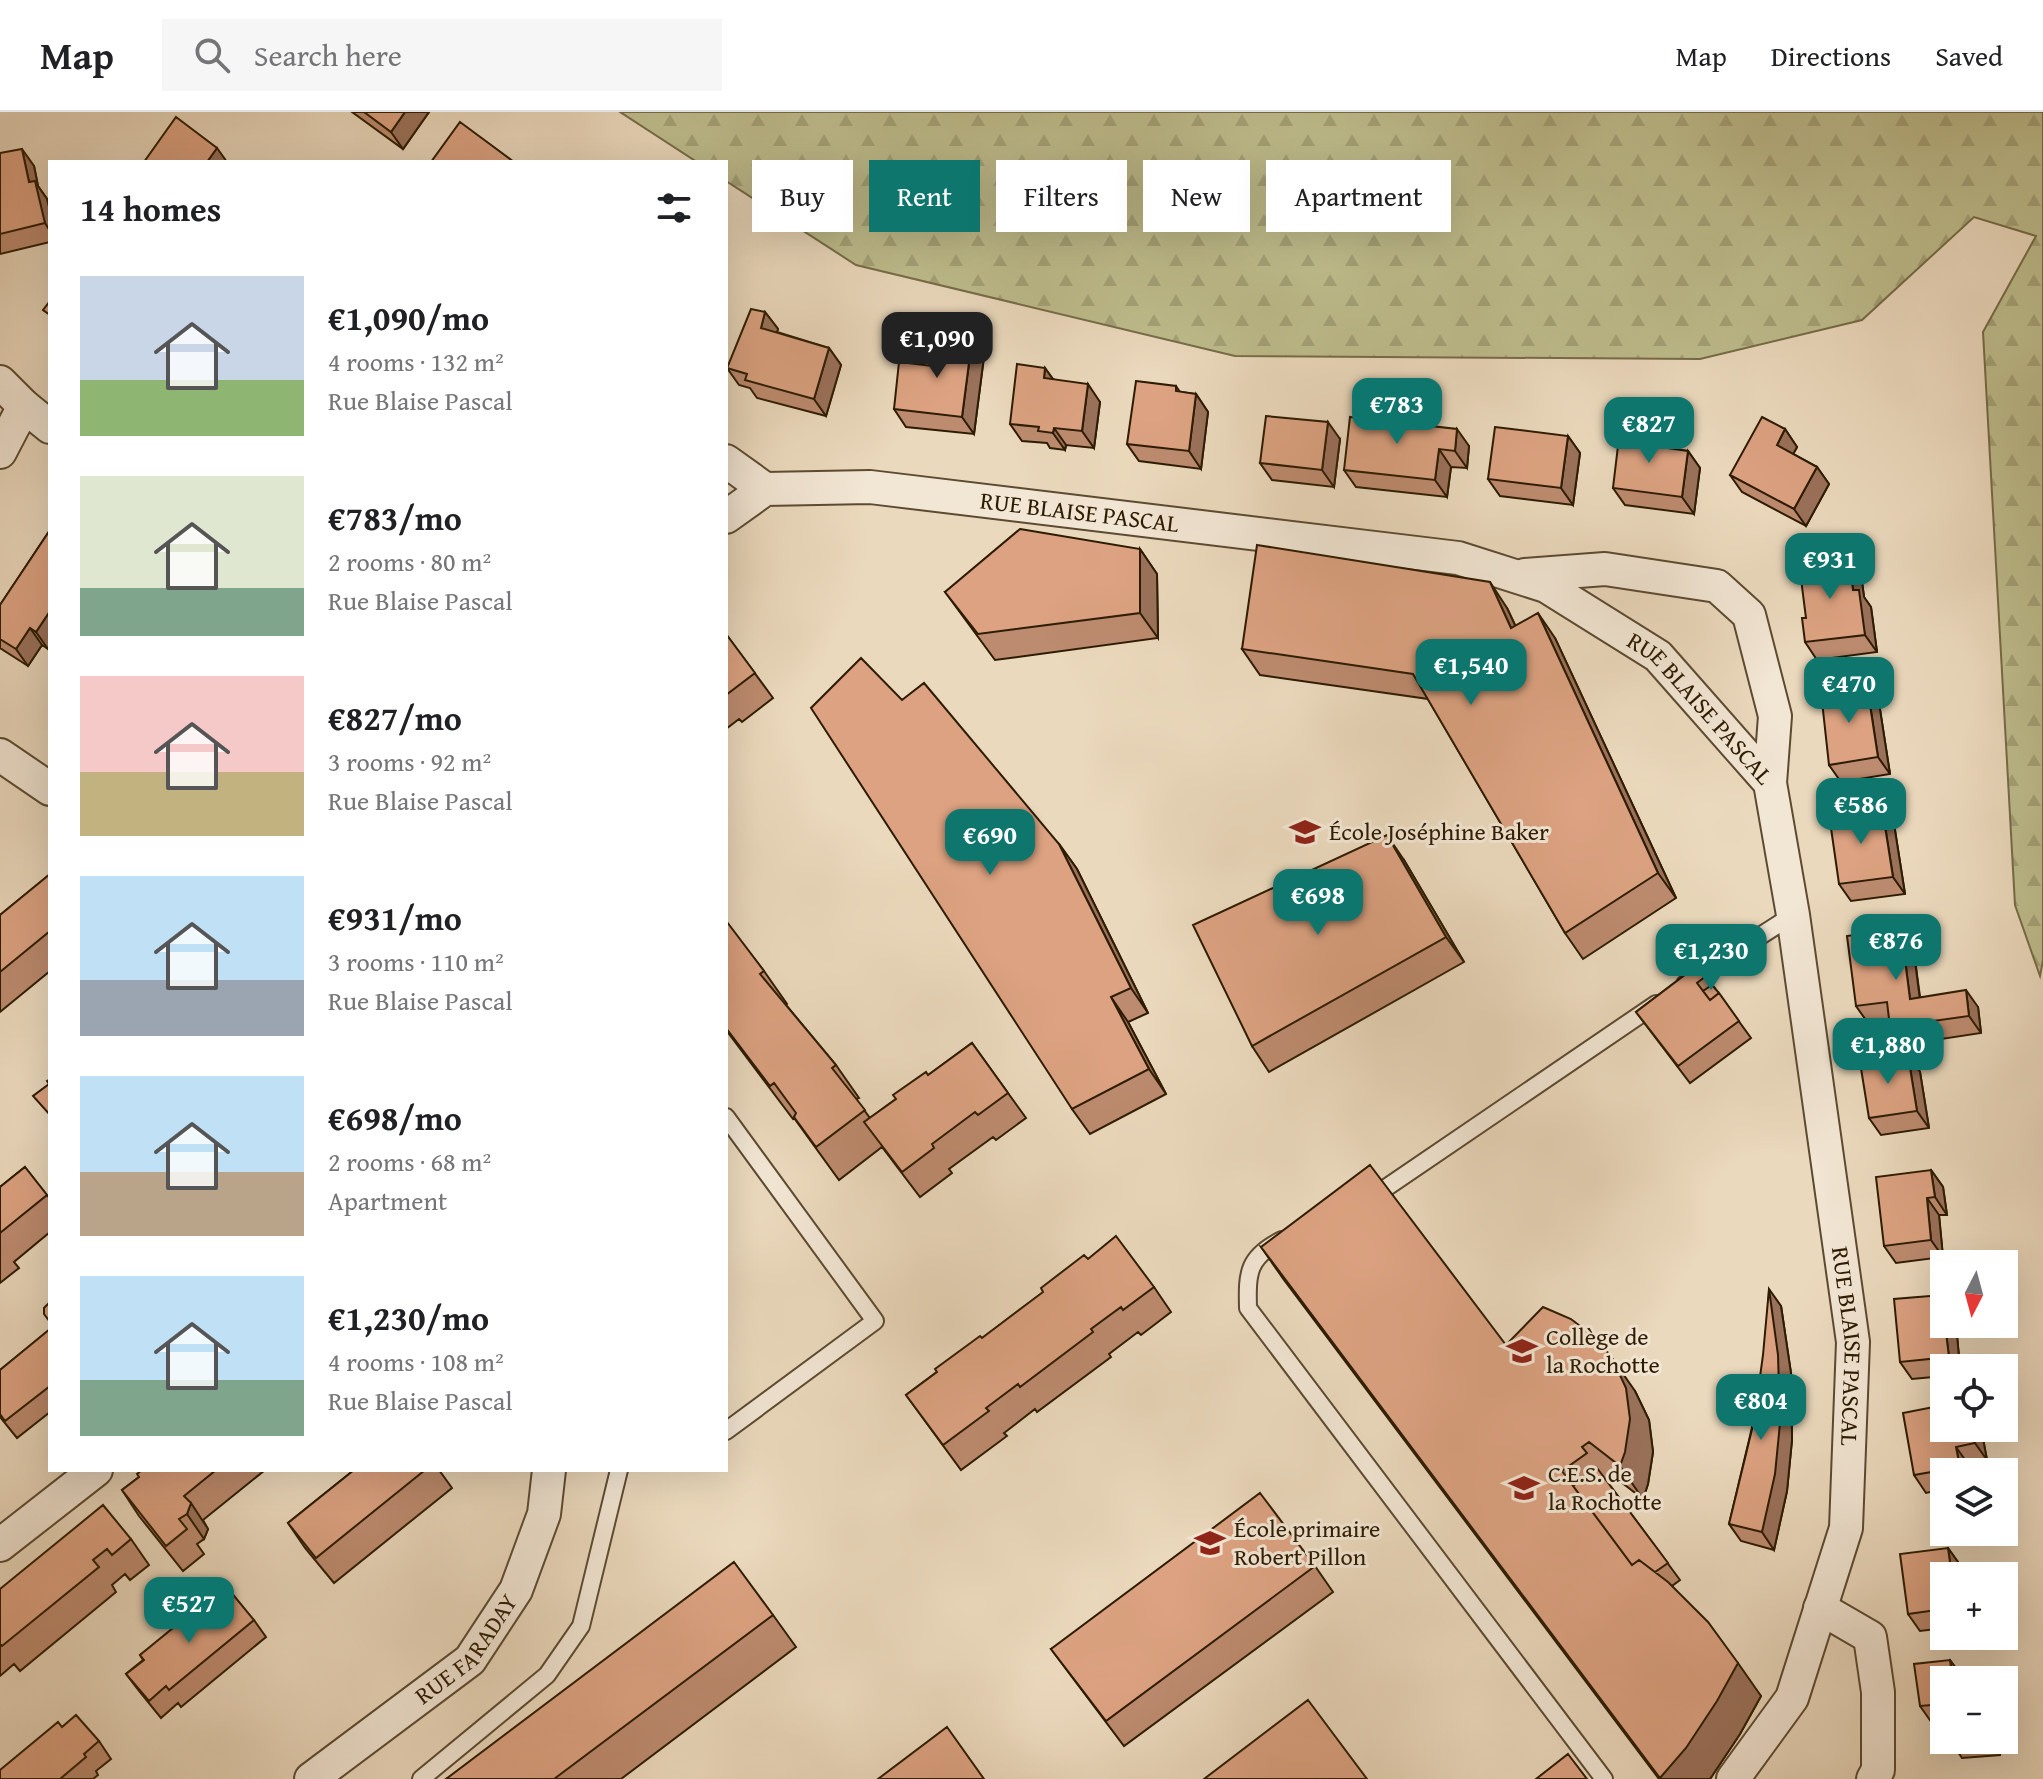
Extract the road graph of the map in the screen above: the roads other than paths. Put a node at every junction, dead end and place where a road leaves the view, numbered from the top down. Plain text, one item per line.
1 (0, 382) edge
2 (24, 406) junction
3 (48, 425) edge
4 (0, 452) edge
5 (728, 462) edge
6 (765, 489) junction
7 (728, 516) edge
8 (1516, 576) junction
9 (0, 755) edge
10 (1770, 783) junction
11 (48, 788) edge
12 (1793, 915) junction
13 (728, 1120) edge
14 (1351, 1212) edge
15 (1291, 1236) edge
16 (728, 1430) edge
17 (93, 1472) edge
18 (549, 1472) edge
19 (619, 1472) edge
20 (0, 1545) edge
21 (1820, 1608) junction
22 (311, 1779) edge
23 (421, 1779) edge
24 (1604, 1779) edge
25 (1733, 1779) edge
26 (1873, 1779) edge

1 - 2 street
2 - 3 street
2 - 4 street
5 - 6 street
6 - 7 street
6 - 8 street, RUE BLAISE PASCAL
8 - 10 street, RUE BLAISE PASCAL
8 - 10 street
9 - 11 street
10 - 12 street, RUE BLAISE PASCAL
12 - 14 lane
12 - 21 street, RUE BLAISE PASCAL
13 - 16 lane
15 - 24 lane
17 - 20 street
18 - 22 street, RUE FARADAY
19 - 23 lane
21 - 25 street, RUE BLAISE PASCAL
21 - 26 street

